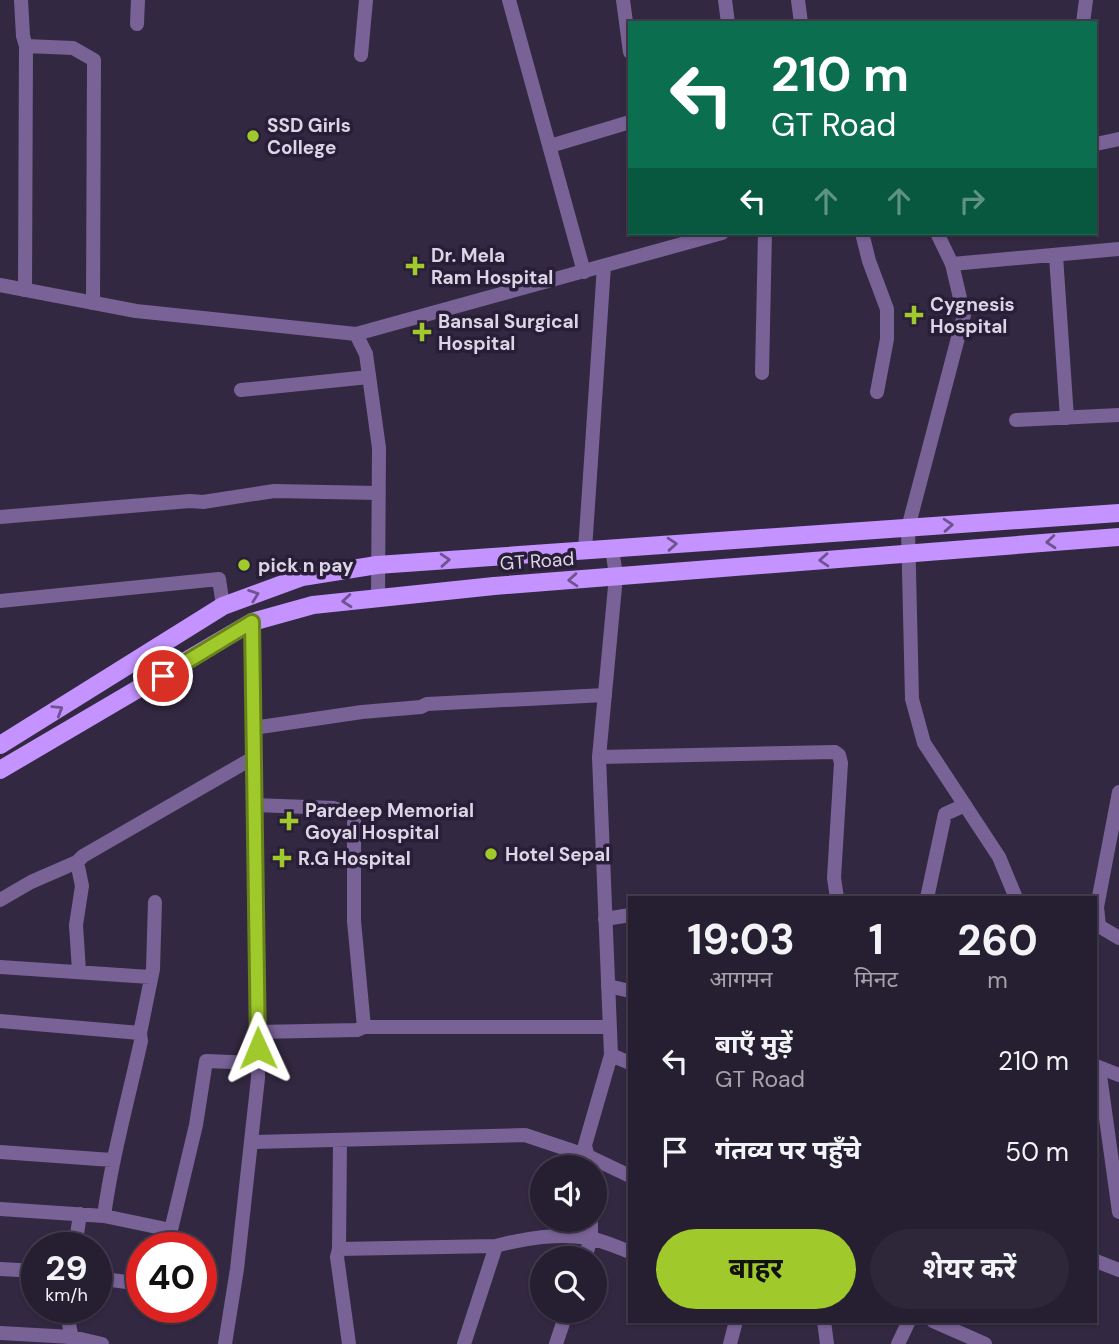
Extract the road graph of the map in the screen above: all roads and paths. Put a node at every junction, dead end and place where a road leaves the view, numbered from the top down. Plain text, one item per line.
1 (20, 0) edge
2 (138, 0) edge
3 (366, 0) edge
4 (509, 0) edge
5 (623, 0) edge
6 (725, 0) edge
7 (798, 0) edge
8 (1086, 0) edge
9 (729, 21) edge
10 (801, 21) edge
11 (1083, 21) edge
12 (137, 24) dead end
13 (628, 37) edge
14 (26, 46) junction
15 (361, 55) dead end
16 (628, 123) edge
17 (1119, 139) edge
18 (1097, 144) edge
19 (550, 146) junction
20 (715, 235) edge
21 (765, 235) edge
22 (862, 235) edge
23 (938, 235) edge
24 (1119, 250) edge
25 (1056, 256) junction
26 (952, 264) junction
27 (604, 267) junction
28 (584, 272) junction
29 (0, 285) edge
30 (25, 290) junction
31 (93, 303) junction
32 (355, 334) junction
33 (762, 373) dead end
34 (369, 377) junction
35 (241, 390) dead end
36 (877, 392) dead end
37 (1119, 415) edge
38 (1067, 418) junction
39 (1016, 420) dead end
40 (378, 493) junction
41 (1119, 513) edge
42 (0, 517) edge
43 (908, 528) junction
44 (1119, 537) edge
45 (612, 548) junction
46 (585, 550) junction
47 (908, 554) junction
48 (377, 565) junction
49 (616, 576) junction
50 (377, 598) junction
51 (0, 601) edge
52 (223, 606) junction
53 (252, 622) junction
54 (605, 695) junction
55 (253, 728) junction
56 (0, 746) edge
57 (599, 757) junction
58 (253, 758) junction
59 (0, 770) edge
60 (1119, 792) edge
61 (253, 805) junction
62 (965, 805) junction
63 (77, 862) junction
64 (837, 896) edge
65 (927, 896) edge
66 (1015, 896) edge
67 (0, 900) edge
68 (155, 902) dead end
69 (628, 915) edge
70 (605, 919) junction
71 (1119, 937) edge
72 (0, 967) edge
73 (79, 971) junction
74 (150, 977) junction
75 (608, 986) junction
76 (628, 991) edge
77 (0, 1021) edge
78 (364, 1027) junction
79 (609, 1027) junction
80 (257, 1032) junction
81 (140, 1033) junction
82 (611, 1055) junction
83 (628, 1062) edge
84 (258, 1063) junction
85 (1097, 1067) edge
86 (1119, 1075) edge
87 (340, 1140) junction
88 (251, 1142) junction
89 (0, 1152) edge
90 (572, 1155) edge
91 (587, 1155) edge
92 (112, 1160) junction
93 (607, 1168) edge
94 (628, 1175) edge
95 (0, 1209) edge
96 (1119, 1212) edge
97 (80, 1214) junction
98 (104, 1216) junction
99 (77, 1232) edge
100 (591, 1232) edge
101 (591, 1238) junction
102 (496, 1246) junction
103 (588, 1246) edge
104 (339, 1249) junction
105 (628, 1251) edge
106 (1097, 1261) edge
107 (0, 1269) edge
108 (21, 1270) edge
109 (1119, 1270) edge
110 (69, 1323) edge
111 (563, 1323) edge
112 (735, 1323) edge
113 (824, 1323) edge
114 (908, 1323) edge
115 (938, 1323) edge
116 (0, 1334) edge
117 (73, 1341) edge
118 (102, 1344) edge
119 (225, 1344) edge
120 (349, 1344) edge
121 (464, 1344) edge
122 (556, 1344) edge
123 (730, 1344) edge
124 (827, 1344) edge
125 (898, 1344) edge
126 (985, 1344) edge

1 - 14 street
2 - 12 street
3 - 15 street
4 - 19 street
5 - 13 street
6 - 9 street
7 - 10 street
8 - 11 street
14 - 30 street
14 - 31 street
16 - 19 street
17 - 18 street
19 - 28 street
20 - 27 street
21 - 33 street
22 - 36 street
23 - 26 street
24 - 25 street
25 - 26 street
25 - 38 street
26 - 43 street
27 - 28 street
27 - 46 street
28 - 32 street
29 - 30 street
30 - 31 street
31 - 32 street
32 - 34 street
34 - 35 street
34 - 40 street
37 - 38 street
38 - 39 street
40 - 42 street
40 - 48 street
43 -> 41 main road, GT Road
45 -> 43 main road, GT Road
43 - 47 street
44 -> 47 main road, GT Road
45 - 46 main road, GT Road
45 - 49 street
48 -> 46 main road, GT Road
47 -> 49 main road, GT Road
47 - 62 street
48 - 50 street
52 -> 48 main road, GT Road
49 -> 50 main road, GT Road
49 - 54 street
50 -> 53 main road, GT Road
51 - 52 street
56 -> 52 main road, GT Road
53 - 55 street
53 - 59 main road, GT Road
54 - 55 street
54 - 57 street
55 - 58 street
57 - 64 street
57 - 70 street
58 - 61 street
58 - 63 street
60 - 71 street
61 - 78 street
61 - 80 street
62 - 65 street
62 - 66 street
63 - 67 street
63 - 73 street
68 - 74 street
69 - 70 street
70 - 75 street
72 - 73 street
73 - 74 street
74 - 81 street
75 - 76 street
75 - 79 street
77 - 81 street
78 - 79 street
78 - 80 street
79 - 82 street
80 - 84 street
81 - 92 street
82 - 83 street
82 - 91 street
84 - 88 street
84 - 98 street
85 - 86 street
85 - 96 street
87 - 88 street
87 - 90 street
87 - 104 street
88 - 119 street
89 - 92 street
92 - 98 street
93 - 94 street
95 - 97 street
97 - 98 street
97 - 99 street
100 - 101 street
101 - 102 street
101 - 103 street
101 - 105 street
102 - 104 street
102 - 121 street
104 - 120 street
106 - 109 street
107 - 108 street
110 - 117 street
111 - 122 street
112 - 123 street
113 - 124 street
114 - 125 street
115 - 126 street
116 - 117 street
117 - 118 street

